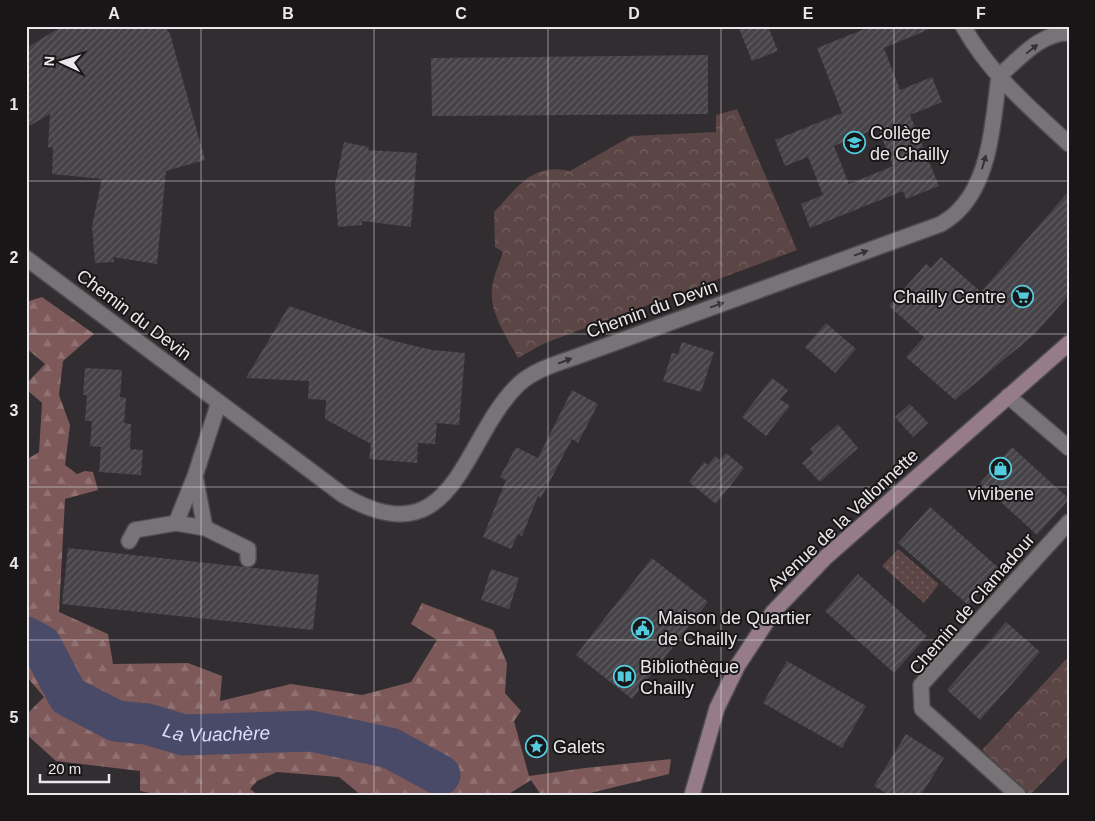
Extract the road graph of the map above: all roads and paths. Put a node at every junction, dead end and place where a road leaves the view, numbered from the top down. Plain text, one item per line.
1 (963, 26) edge
2 (1069, 33) edge
3 (1000, 76) junction
4 (1069, 144) edge
5 (26, 258) edge
6 (1069, 343) edge
7 (1008, 396) junction
8 (219, 402) junction
9 (1069, 448) edge
10 (195, 476) junction
11 (1069, 522) edge
12 (176, 523) junction
13 (206, 528) junction
14 (129, 541) dead end
15 (248, 559) dead end
16 (692, 795) edge
17 (1018, 795) edge

1 - 3 street
3 -> 2 street
3 - 4 street
8 -> 3 street, Chemin du Devin
5 - 8 street, Chemin du Devin
6 - 7 street, Avenue de la Vallonnette
7 - 9 street
7 - 16 street, Avenue de la Vallonnette
8 - 10 street
10 - 12 street
10 - 13 street
11 - 17 street, Chemin de Clamadour
12 - 13 street
12 - 14 street
13 - 15 street

